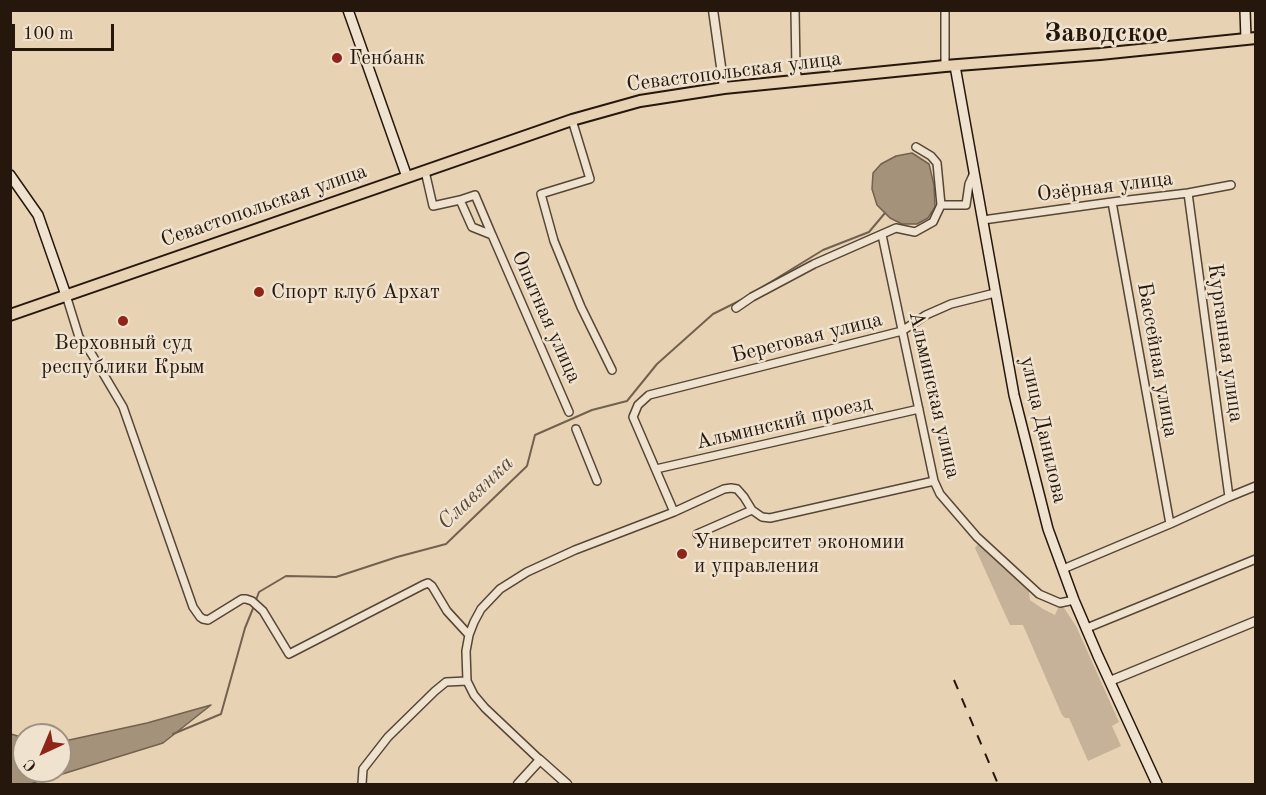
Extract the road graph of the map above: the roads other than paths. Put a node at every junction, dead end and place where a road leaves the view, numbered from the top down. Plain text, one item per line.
1 (348, 10) edge
2 (713, 10) edge
3 (795, 10) edge
4 (945, 10) edge
5 (1245, 10) edge
6 (1251, 39) edge
7 (950, 66) junction
8 (798, 81) junction
9 (724, 88) junction
10 (572, 120) junction
11 (916, 147) dead end
12 (425, 171) junction
13 (974, 172) junction
14 (10, 176) edge
15 (407, 177) junction
16 (1231, 185) dead end
17 (1188, 193) junction
18 (460, 200) junction
19 (1112, 202) junction
20 (941, 205) junction
21 (983, 220) junction
22 (492, 235) junction
23 (882, 235) junction
24 (995, 293) junction
25 (66, 295) junction
26 (736, 308) dead end
27 (10, 315) edge
28 (902, 331) junction
29 (612, 370) dead end
30 (919, 409) junction
31 (569, 412) dead end
32 (576, 429) dead end
33 (657, 469) junction
34 (597, 481) dead end
35 (934, 481) junction
36 (1256, 486) edge
37 (1229, 497) junction
38 (752, 510) junction
39 (674, 512) junction
40 (1170, 524) junction
41 (697, 534) dead end
42 (1256, 559) edge
43 (1063, 569) junction
44 (1074, 600) junction
45 (1256, 621) edge
46 (1087, 628) junction
47 (470, 635) junction
48 (467, 681) junction
49 (1110, 681) junction
50 (540, 760) junction
51 (362, 784) edge
52 (518, 784) edge
53 (567, 784) edge
54 (1157, 784) edge

1 - 15 main road
2 - 9 street
3 - 8 street
4 - 7 street
5 - 6 main road
6 - 7 main road, Севастопольская улица
7 - 8 main road, Севастопольская улица
7 - 13 main road, улица Данилова
8 - 9 main road, Севастопольская улица
9 - 10 main road, Севастопольская улица
10 - 12 main road, Севастопольская улица
10 - 29 street
11 - 20 street
12 - 15 main road, Севастопольская улица
12 - 18 street, Опытная улица
13 - 20 street
13 - 21 main road, улица Данилова
14 - 25 main road
15 - 25 main road, Севастопольская улица
16 - 17 street, Озёрная улица
17 - 19 street, Озёрная улица
17 - 37 street, Курганная улица
18 - 22 street, Опытная улица
18 - 22 street, Опытная улица
19 - 21 street, Озёрная улица
19 - 40 street, Бассейная улица
20 - 23 street
21 - 24 main road, улица Данилова
22 - 31 street, Опытная улица
23 - 26 street
23 - 28 street, Альминская улица
24 - 28 street, Береговая улица
24 - 43 main road, улица Данилова
25 - 27 main road, Севастопольская улица
25 - 47 street
28 - 30 street, Альминская улица
28 - 33 street, Береговая улица
30 - 33 street, Альминский проезд
30 - 35 street, Альминская улица
32 - 34 street
33 - 39 street
35 - 38 street
35 - 44 street, Альминская улица
36 - 37 street
37 - 40 street
38 - 39 street
38 - 41 street
39 - 47 street
40 - 43 street
42 - 46 street
43 - 44 main road, улица Данилова
44 - 46 main road, улица Данилова
45 - 49 street
46 - 49 main road, улица Данилова
47 - 48 street
48 - 50 street
48 - 51 street
49 - 54 main road, улица Данилова
50 - 52 street
50 - 53 street

